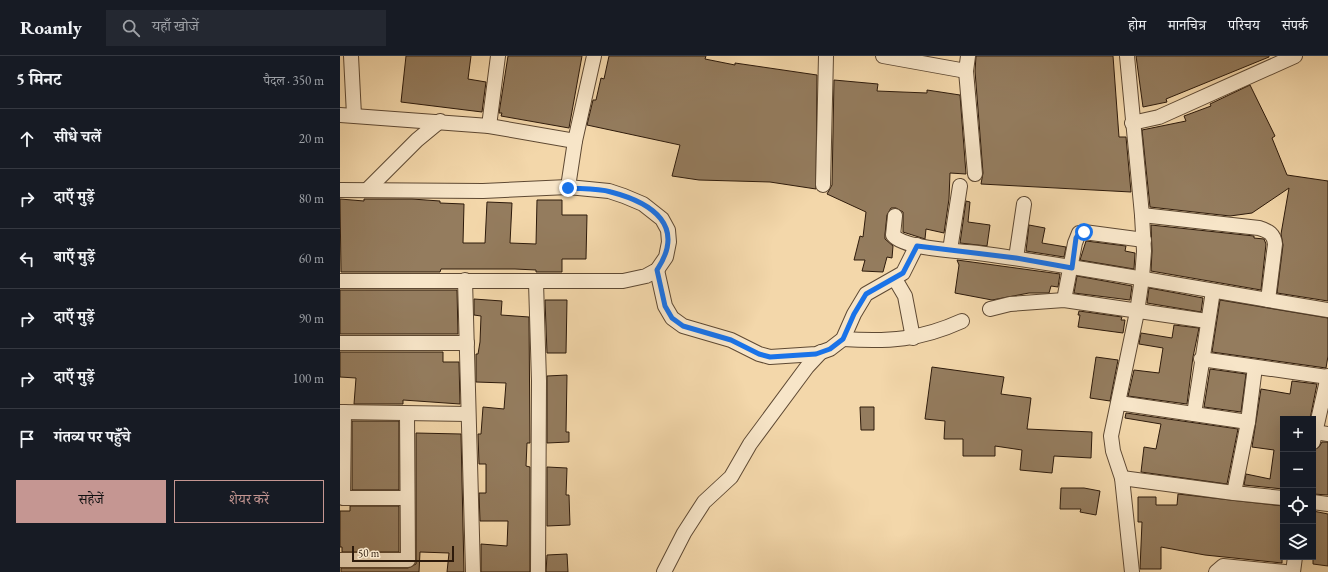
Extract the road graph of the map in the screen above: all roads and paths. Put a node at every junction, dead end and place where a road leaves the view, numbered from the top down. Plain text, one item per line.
1 (351, 56) edge
2 (498, 56) edge
3 (594, 56) edge
4 (826, 56) edge
5 (883, 56) edge
6 (968, 56) edge
7 (1127, 56) edge
8 (1296, 56) edge
9 (966, 71) junction
10 (340, 115) edge
11 (354, 115) junction
12 (440, 121) junction
13 (1132, 123) junction
14 (489, 126) junction
15 (575, 141) junction
16 (974, 174) dead end
17 (823, 185) dead end
18 (960, 186) dead end
19 (568, 188) junction
20 (340, 190) edge
21 (367, 190) junction
22 (1024, 204) dead end
23 (1142, 215) junction
24 (895, 216) dead end
25 (1144, 240) junction
26 (950, 250) junction
27 (914, 252) junction
28 (1016, 258) junction
29 (1072, 268) junction
30 (657, 270) junction
31 (899, 276) junction
32 (1142, 278) junction
33 (465, 280) junction
34 (340, 281) edge
35 (536, 282) junction
36 (1213, 291) junction
37 (1064, 300) junction
38 (1268, 300) junction
39 (990, 309) dead end
40 (1328, 310) edge
41 (1137, 312) junction
42 (962, 321) dead end
43 (1207, 321) junction
44 (913, 338) junction
45 (843, 339) junction
46 (467, 343) junction
47 (340, 344) edge
48 (822, 352) junction
49 (1202, 359) junction
50 (1254, 367) junction
51 (1328, 377) edge
52 (1120, 403) junction
53 (342, 412) edge
54 (407, 414) junction
55 (468, 414) junction
56 (1194, 414) junction
57 (1248, 422) junction
58 (1319, 436) edge
59 (1122, 478) junction
60 (342, 487) edge
61 (1234, 493) junction
62 (407, 498) junction
63 (1280, 498) edge
64 (1316, 502) edge
65 (1328, 504) edge
66 (340, 560) edge
67 (1295, 560) edge
68 (472, 572) edge
69 (538, 572) edge
70 (664, 572) edge
71 (1132, 572) edge
72 (1216, 572) edge
73 (1285, 572) edge
74 (1293, 572) edge

1 - 11 street
2 - 14 street
3 - 15 street
4 - 17 street
5 - 9 street
6 - 9 street
7 - 13 street
8 - 13 street
9 - 16 street
10 - 11 street
11 - 12 street
12 - 14 street
12 - 21 street
13 - 23 street
14 - 15 street
15 - 19 street
18 - 26 street
19 - 21 street
19 - 30 street
20 - 21 street
22 - 28 street
23 - 25 street
23 - 38 street
24 - 27 street
25 - 29 street
25 - 32 street
26 - 27 street
26 - 28 street
27 - 31 street
28 - 29 street
29 - 32 street
29 - 37 street
30 - 35 street
30 - 48 street
31 - 44 street
31 - 45 street
32 - 36 street
32 - 41 street
33 - 34 street
33 - 35 street
33 - 46 street
35 - 69 street
36 - 38 street
36 - 43 street
37 - 39 street
37 - 41 street
38 - 40 street
41 - 43 street
41 - 52 street
42 - 44 street
43 - 49 street
44 - 45 street
45 - 48 street
46 - 47 street
46 - 55 street
48 - 70 street
49 - 50 street
49 - 56 street
50 - 51 street
50 - 57 street
51 - 58 street
52 - 56 street
52 - 59 street
53 - 54 street
53 - 60 street
54 - 55 street
54 - 62 street
55 - 68 street
56 - 57 street
57 - 61 street
59 - 61 street
59 - 71 street
60 - 62 street
61 - 63 street
62 - 66 street
64 - 65 street
67 - 74 street
72 - 73 street

